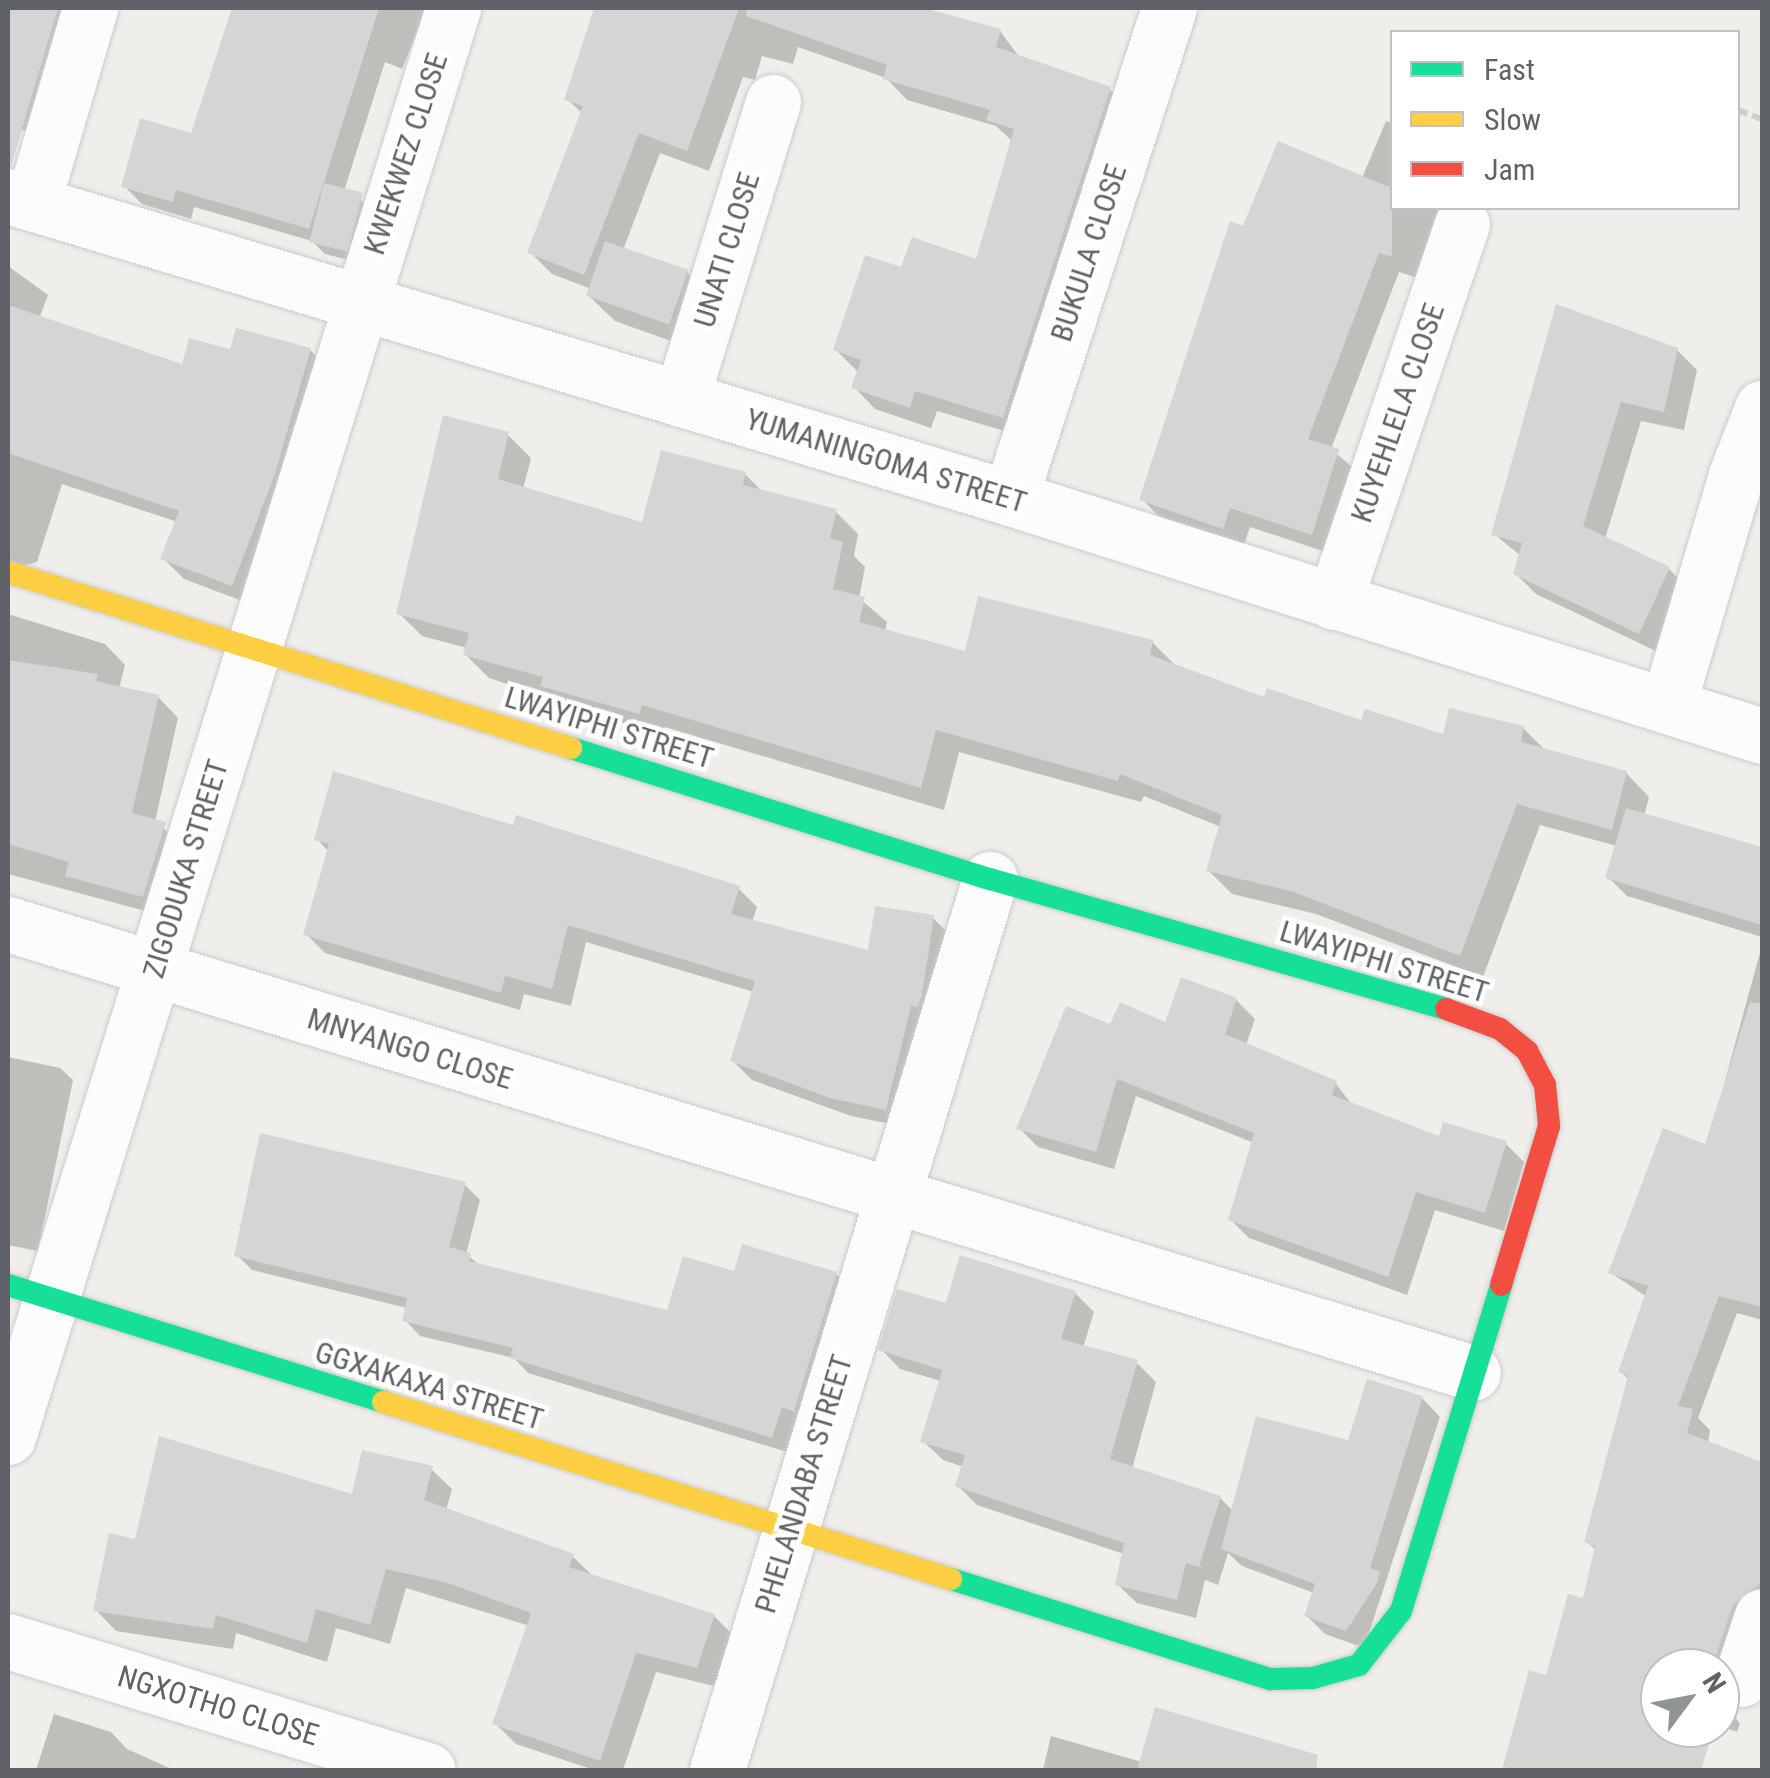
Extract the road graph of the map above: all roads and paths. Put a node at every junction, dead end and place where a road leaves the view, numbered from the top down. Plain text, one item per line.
1 (90, 8) edge
2 (453, 8) edge
3 (1169, 8) edge
4 (772, 102) dead end
5 (20, 199) edge
6 (1462, 224) dead end
7 (360, 300) junction
8 (681, 399) junction
9 (1762, 408) edge
10 (1749, 479) edge
11 (1010, 498) junction
12 (8, 572) edge
13 (1334, 602) junction
14 (252, 648) junction
15 (1668, 705) junction
16 (1762, 736) edge
17 (990, 880) junction
18 (8, 924) edge
19 (155, 973) junction
20 (892, 1197) junction
21 (29, 1292) edge
22 (1473, 1373) junction
23 (8, 1437) edge
24 (790, 1530) junction
25 (1762, 1616) edge
26 (8, 1641) edge
27 (1742, 1679) dead end
28 (428, 1770) edge
29 (717, 1770) edge

1 - 5 street
2 - 7 street, KWEKWEZ CLOSE
3 - 11 street, BUKULA CLOSE
4 - 8 street, UNATI CLOSE
5 - 7 street, YUMANINGOMA STREET
6 - 13 street, KUYEHLELA CLOSE
7 - 8 street, YUMANINGOMA STREET
7 - 14 street, ZIGODUKA STREET
8 - 11 street, YUMANINGOMA STREET
9 - 10 street
10 - 15 street
11 - 13 street, YUMANINGOMA STREET
12 - 14 street, LWAYIPHI STREET
13 - 15 street, YUMANINGOMA STREET
14 - 17 street, LWAYIPHI STREET
14 - 19 street, ZIGODUKA STREET
15 - 16 street, YUMANINGOMA STREET
17 - 20 street, PHELANDABA STREET
17 - 22 street, LWAYIPHI STREET
18 - 19 street, MNYANGO CLOSE
19 - 20 street, MNYANGO CLOSE
19 - 21 street, ZIGODUKA STREET
20 - 22 street
20 - 24 street, PHELANDABA STREET
21 - 23 street, ZIGODUKA STREET
21 - 24 street, GGXAKAXA STREET
22 - 24 street, LWAYIPHI STREET
24 - 29 street, PHELANDABA STREET
25 - 27 street
26 - 28 street, NGXOTHO CLOSE

